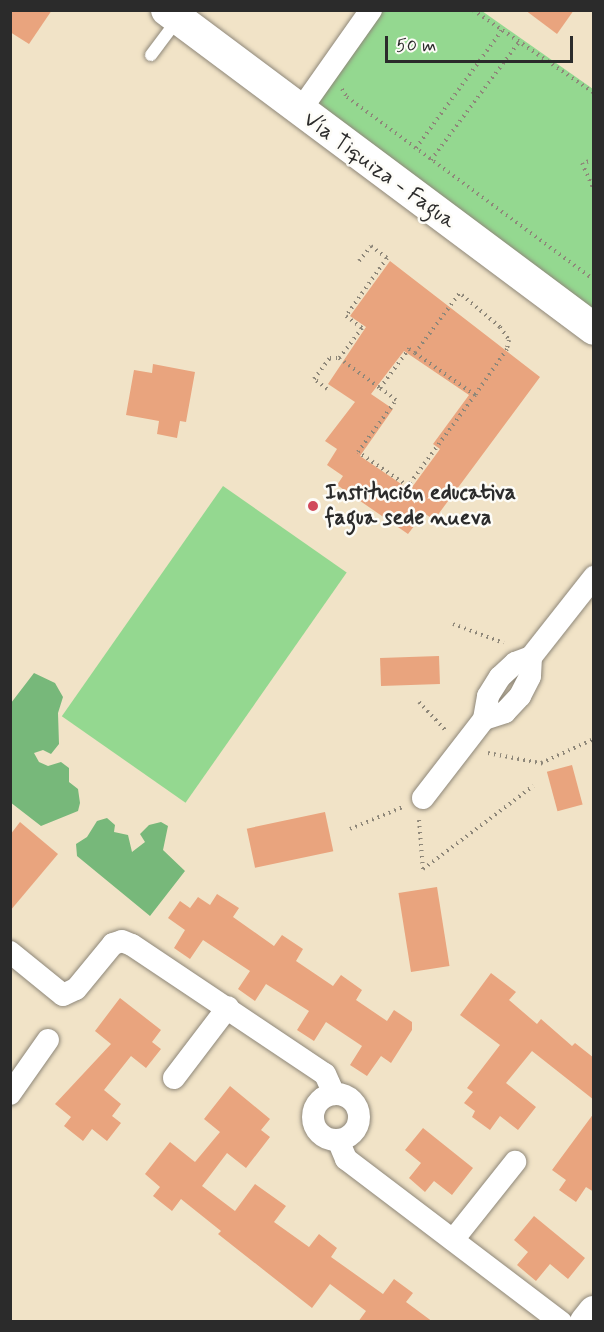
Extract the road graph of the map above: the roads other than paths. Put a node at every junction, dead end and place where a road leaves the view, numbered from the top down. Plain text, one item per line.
1 (371, 10) edge
2 (172, 15) edge
3 (151, 55) dead end
4 (299, 112) junction
5 (594, 329) edge
6 (594, 577) edge
7 (420, 800) road end
8 (10, 952) edge
9 (228, 1007) junction
10 (48, 1040) dead end
11 (174, 1078) dead end
12 (10, 1094) edge
13 (515, 1162) dead end
14 (453, 1240) junction
15 (594, 1312) edge
16 (561, 1322) edge
17 (586, 1322) edge

1 - 4 street
2 - 3 lane
2 - 4 street, Vía Tiquiza - Fagua
4 - 5 street, Vía Tiquiza - Fagua
6 - 7 street
8 - 9 street
9 - 11 street
9 - 14 street
10 - 12 street
13 - 14 street
14 - 16 street
15 - 17 street

